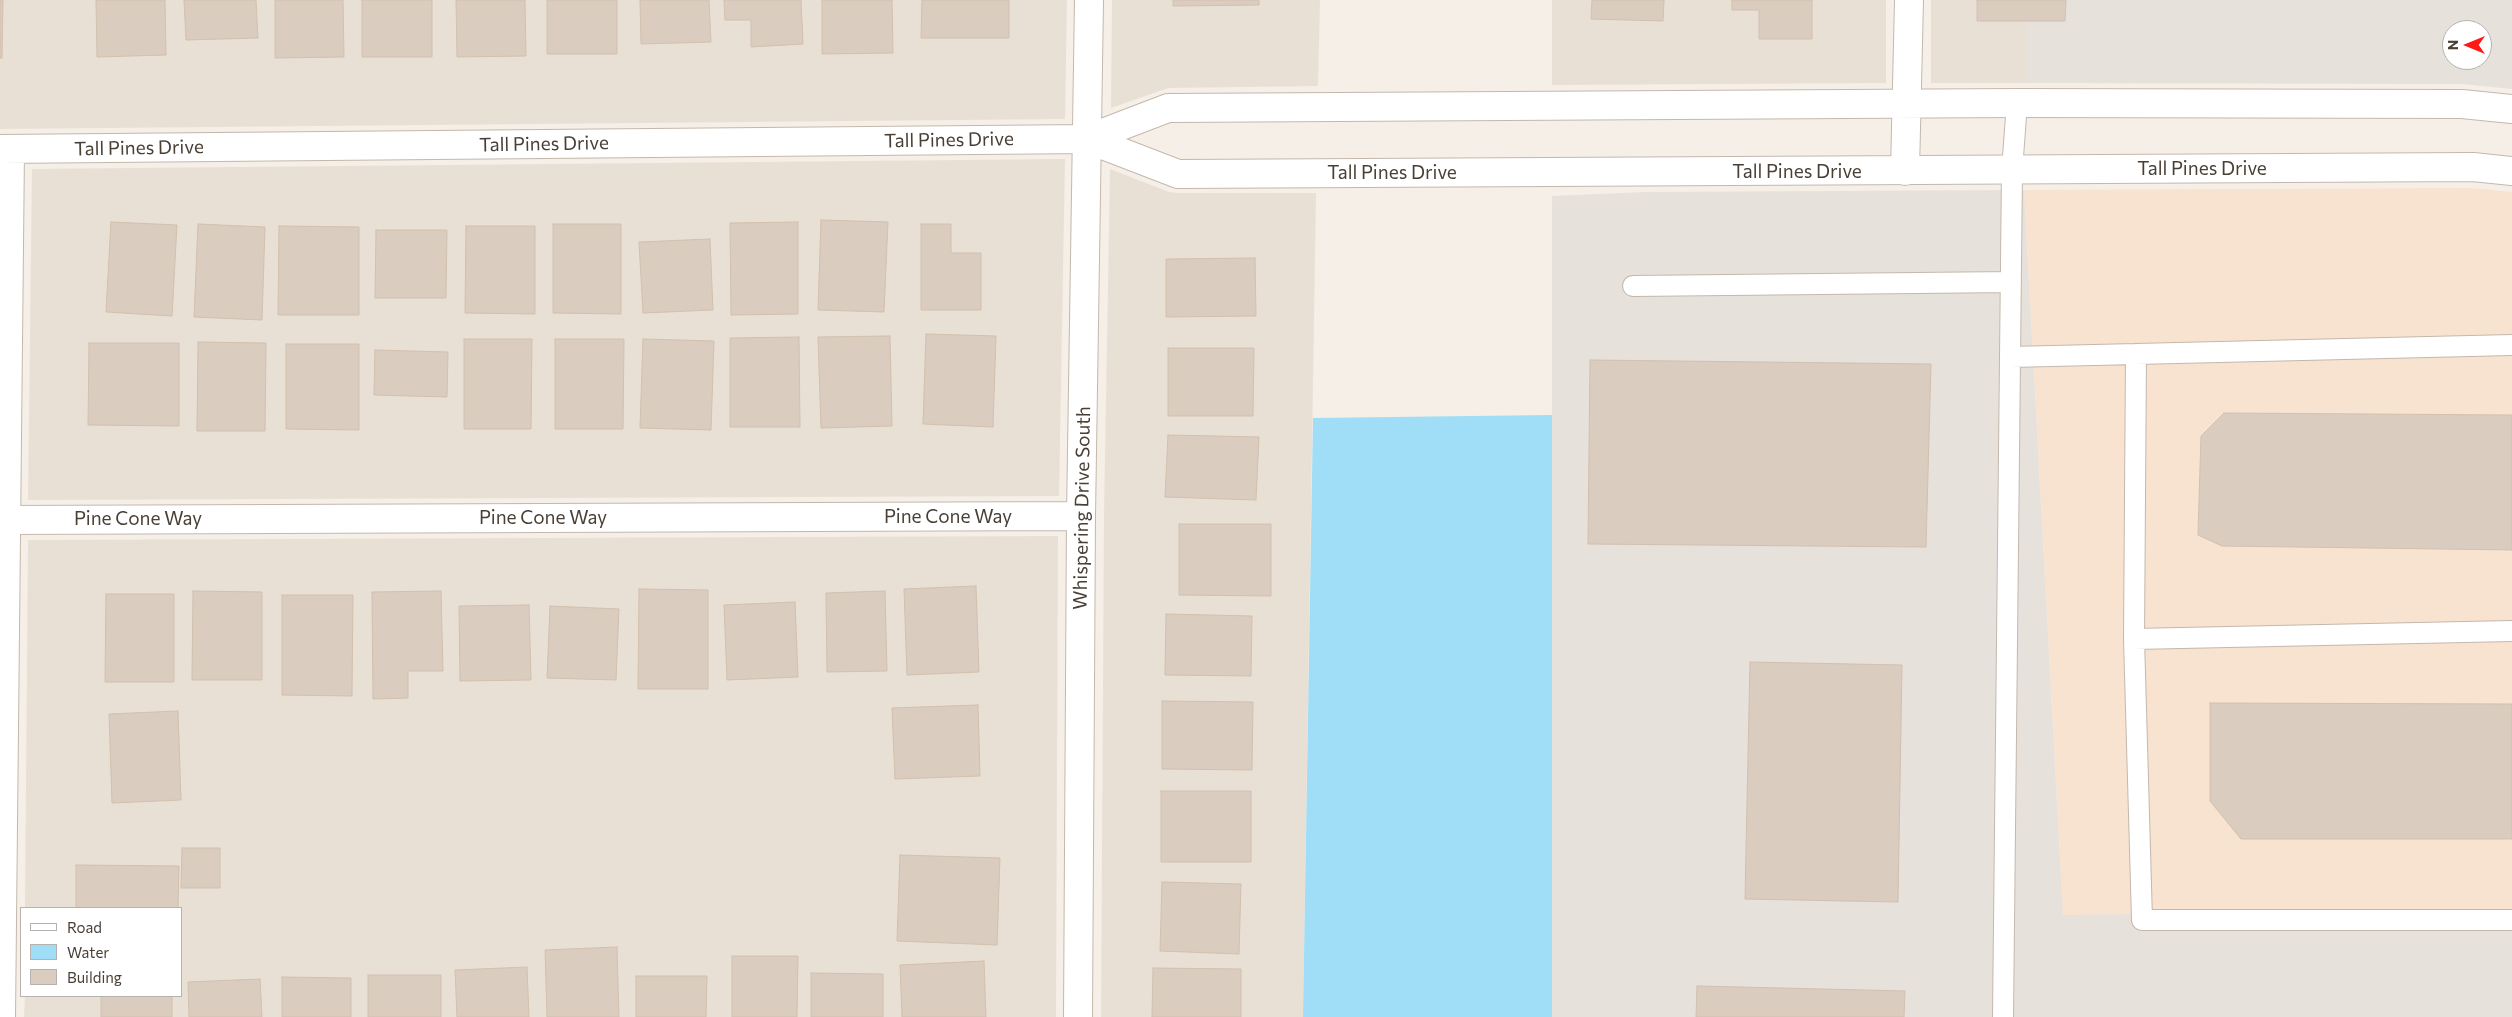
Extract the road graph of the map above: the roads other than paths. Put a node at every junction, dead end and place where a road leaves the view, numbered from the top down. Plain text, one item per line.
1 (1089, 0) edge
2 (1909, 0) edge
3 (1908, 103) junction
4 (2018, 103) junction
5 (2512, 109) edge
6 (1088, 139) junction
7 (5, 149) edge
8 (2012, 170) junction
9 (1905, 171) junction
10 (2512, 171) edge
11 (2011, 282) junction
12 (1633, 286) dead end
13 (2512, 345) edge
14 (2136, 354) junction
15 (2010, 357) junction
16 (1081, 516) junction
17 (6, 520) junction
18 (2512, 631) edge
19 (2134, 639) junction
20 (2512, 920) edge
21 (1, 1017) edge
22 (1078, 1017) edge
23 (2002, 1017) edge

1 - 6 street, Whispering Drive South
2 - 3 street
3 - 4 street, Tall Pines Drive
3 - 6 street, Tall Pines Drive
3 - 9 street
4 - 5 street, Tall Pines Drive
4 - 8 lane
6 - 7 street, Tall Pines Drive
6 - 9 street, Tall Pines Drive
6 - 16 street, Whispering Drive South
7 - 17 street
8 - 9 street, Tall Pines Drive
8 - 10 street, Tall Pines Drive
8 - 11 lane
11 - 12 lane
11 - 15 lane
13 - 14 lane
14 - 15 lane
14 - 19 lane
15 - 23 lane
16 - 17 street, Pine Cone Way
16 - 22 street, Whispering Drive South
17 - 21 street
18 - 19 lane
19 - 20 lane

